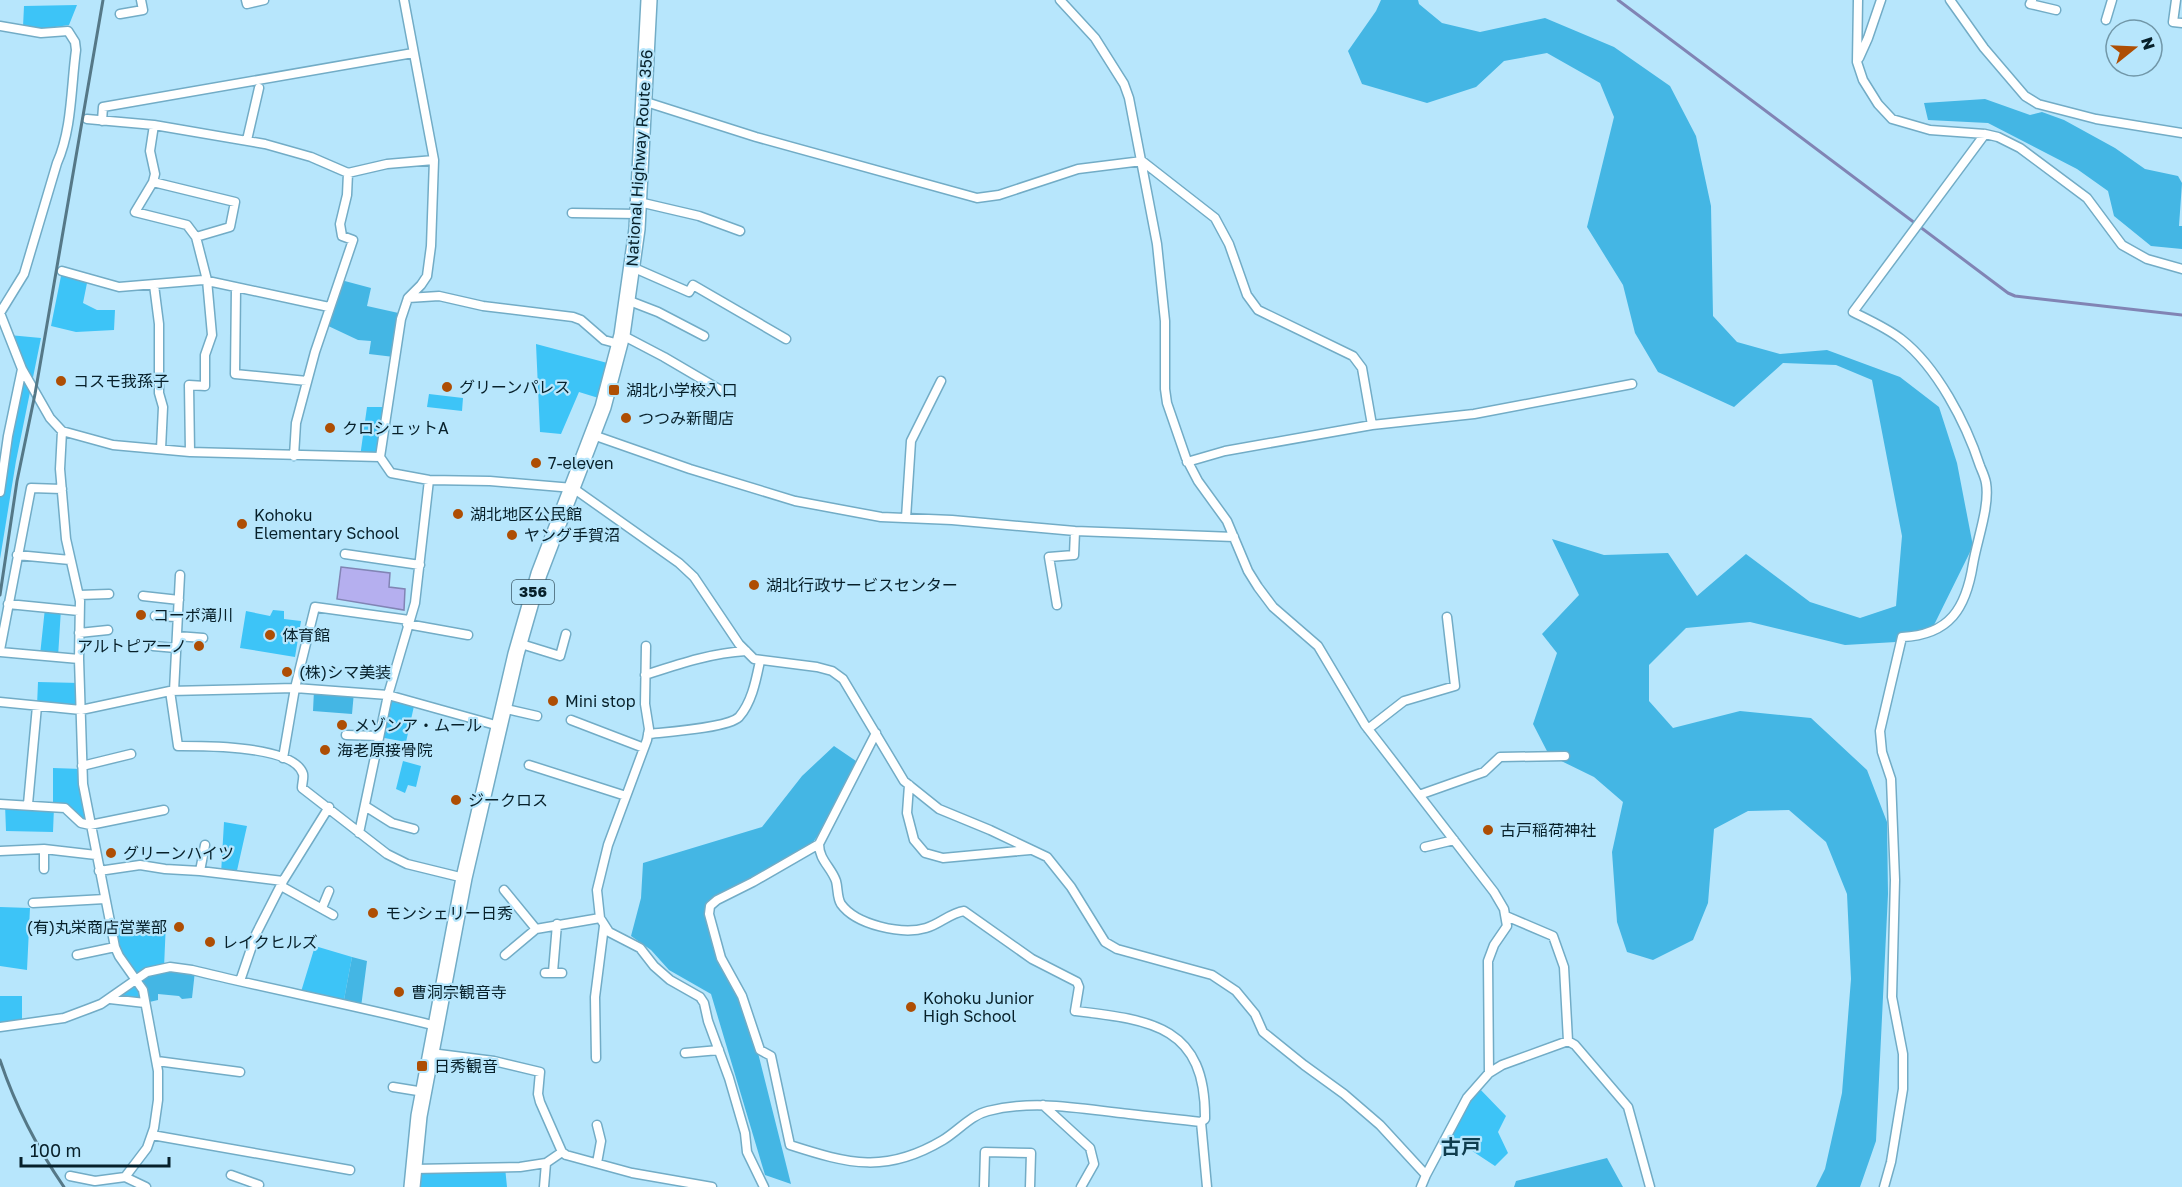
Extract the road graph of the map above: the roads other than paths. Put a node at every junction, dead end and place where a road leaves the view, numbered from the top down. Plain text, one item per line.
1 (141, 0) edge
2 (246, 0) edge
3 (264, 0) edge
4 (404, 0) edge
5 (649, 0) edge
6 (1059, 0) edge
7 (1858, 0) edge
8 (1881, 0) edge
9 (1950, 0) edge
10 (2031, 0) edge
11 (2112, 0) edge
12 (2176, 0) edge
13 (2056, 10) dead end
14 (120, 14) dead end
15 (2107, 18) edge
16 (2182, 23) edge
17 (0, 26) edge
18 (413, 53) junction
19 (1857, 62) junction
20 (259, 88) dead end
21 (643, 101) junction
22 (87, 119) dead end
23 (102, 121) junction
24 (154, 125) junction
25 (2182, 133) edge
26 (1985, 134) junction
27 (247, 140) junction
28 (434, 160) junction
29 (1142, 161) junction
30 (348, 173) junction
31 (153, 182) junction
32 (638, 208) junction
33 (572, 213) dead end
34 (740, 231) dead end
35 (196, 237) junction
36 (632, 267) junction
37 (2182, 268) edge
38 (62, 271) dead end
39 (207, 280) junction
40 (154, 285) junction
41 (236, 288) junction
42 (408, 298) junction
43 (627, 300) junction
44 (329, 307) junction
45 (704, 336) dead end
46 (786, 339) dead end
47 (620, 340) junction
48 (22, 369) junction
49 (307, 381) junction
50 (941, 381) dead end
51 (1632, 384) dead end
52 (722, 391) dead end
53 (1372, 425) junction
54 (62, 431) junction
55 (593, 435) junction
56 (161, 449) junction
57 (190, 452) junction
58 (294, 456) junction
59 (380, 457) junction
60 (1187, 462) junction
61 (429, 480) junction
62 (573, 488) junction
63 (62, 489) junction
64 (0, 492) edge
65 (906, 518) junction
66 (1075, 531) junction
67 (1234, 537) junction
68 (345, 554) dead end
69 (17, 555) junction
70 (70, 560) junction
71 (420, 565) junction
72 (180, 575) dead end
73 (109, 594) dead end
74 (79, 595) junction
75 (142, 596) dead end
76 (179, 600) junction
77 (8, 604) junction
78 (1057, 605) dead end
79 (79, 611) junction
80 (154, 616) dead end
81 (178, 617) junction
82 (1447, 617) dead end
83 (408, 622) junction
84 (108, 630) dead end
85 (79, 633) junction
86 (566, 634) dead end
87 (468, 635) dead end
88 (177, 636) junction
89 (204, 638) dead end
90 (518, 644) junction
91 (153, 646) dead end
92 (646, 646) dead end
93 (176, 648) junction
94 (0, 651) edge
95 (746, 651) junction
96 (79, 659) junction
97 (760, 661) junction
98 (645, 675) junction
99 (295, 688) junction
100 (172, 691) junction
101 (388, 695) junction
102 (0, 702) edge
103 (37, 706) junction
104 (502, 708) junction
105 (81, 710) junction
106 (537, 716) dead end
107 (571, 720) dead end
108 (499, 726) junction
109 (1368, 729) junction
110 (876, 733) junction
111 (648, 734) junction
112 (346, 735) dead end
113 (379, 736) junction
114 (644, 748) junction
115 (131, 754) dead end
116 (1565, 756) dead end
117 (283, 758) junction
118 (548, 761) dead end
119 (530, 765) dead end
120 (82, 766) junction
121 (546, 770) junction
122 (909, 785) junction
123 (1419, 795) junction
124 (626, 796) junction
125 (0, 804) edge
126 (28, 804) junction
127 (365, 806) junction
128 (329, 807) junction
129 (164, 810) dead end
130 (90, 825) junction
131 (414, 829) dead end
132 (359, 833) junction
133 (1454, 840) junction
134 (819, 844) junction
135 (205, 845) dead end
136 (1425, 847) dead end
137 (44, 849) junction
138 (1032, 850) junction
139 (0, 851) edge
140 (96, 855) junction
141 (44, 869) dead end
142 (99, 871) junction
143 (200, 871) junction
144 (464, 878) junction
145 (282, 884) junction
146 (504, 890) dead end
147 (329, 891) dead end
148 (105, 899) junction
149 (33, 903) dead end
150 (322, 908) junction
151 (333, 915) dead end
152 (1506, 916) junction
153 (602, 922) junction
154 (557, 924) junction
155 (536, 929) junction
156 (115, 947) junction
157 (505, 955) dead end
158 (76, 956) dead end
159 (554, 972) dead end
160 (136, 980) junction
161 (240, 981) junction
162 (110, 999) junction
163 (146, 1003) junction
164 (436, 1026) junction
165 (0, 1027) edge
166 (1568, 1041) junction
167 (719, 1050) junction
168 (431, 1053) junction
169 (685, 1053) dead end
170 (596, 1058) dead end
171 (157, 1061) junction
172 (240, 1072) dead end
173 (1489, 1073) junction
174 (393, 1087) dead end
175 (424, 1092) junction
176 (1043, 1105) junction
177 (1201, 1122) junction
178 (597, 1125) dead end
179 (152, 1135) junction
180 (562, 1152) junction
181 (546, 1162) junction
182 (597, 1163) junction
183 (413, 1169) junction
184 (350, 1170) dead end
185 (231, 1175) dead end
186 (1426, 1175) junction
187 (70, 1176) dead end
188 (125, 1177) junction
189 (146, 1187) edge
190 (258, 1187) edge
191 (412, 1187) edge
192 (544, 1187) edge
193 (712, 1187) edge
194 (764, 1187) edge
195 (984, 1187) edge
196 (1030, 1187) edge
197 (1081, 1187) edge
198 (1207, 1187) edge
199 (1421, 1187) edge
200 (1650, 1187) edge
201 (1884, 1187) edge

1 - 14 street
2 - 3 street
4 - 18 street
5 - 21 highway, National Highway Route 356 / 356
6 - 29 street
7 - 19 street
8 - 19 street
9 - 25 street
10 - 13 street
11 - 15 street
12 - 16 street
17 - 48 street
18 - 23 street
18 - 28 street
19 - 26 street
20 - 27 street
21 - 29 street
21 - 32 highway, National Highway Route 356 / 356
22 - 23 street
23 - 24 street
24 - 27 street
24 - 31 street
26 - 37 street
26 - 201 street
27 - 30 street
28 - 30 street
28 - 42 street
29 - 53 street
29 - 60 street
30 - 44 street
31 - 35 street
31 - 35 street
32 - 33 street
32 - 34 street
32 - 36 highway, National Highway Route 356 / 356
35 - 39 street
36 - 43 highway, National Highway Route 356 / 356
36 - 46 street
38 - 40 street
39 - 40 street
39 - 41 street
39 - 57 street
40 - 56 street
41 - 44 street
41 - 49 street
42 - 47 street
42 - 59 street
43 - 45 street
43 - 47 highway, National Highway Route 356 / 356
44 - 49 street
47 - 52 street
47 - 55 highway, National Highway Route 356 / 356
48 - 54 street
48 - 64 street
49 - 58 street
50 - 65 street
51 - 53 street
53 - 60 street
54 - 56 street
54 - 63 street
55 - 62 highway, National Highway Route 356 / 356
55 - 65 street
56 - 57 street
57 - 58 street
58 - 59 street
59 - 61 street
60 - 67 street
61 - 62 street
61 - 71 street
62 - 90 highway, National Highway Route 356 / 356
62 - 95 street
63 - 69 street
63 - 70 street
65 - 66 street
66 - 67 street
66 - 78 street
67 - 109 street
68 - 71 street
69 - 70 street
69 - 77 street
70 - 74 street
71 - 83 street
72 - 76 street
73 - 74 street
74 - 79 street
75 - 76 street
76 - 81 street
77 - 79 street
77 - 94 street
79 - 85 street
80 - 81 street
81 - 88 street
82 - 109 street
83 - 87 street
83 - 99 street
83 - 101 street
84 - 85 street
85 - 96 street
86 - 90 street
88 - 89 street
88 - 93 street
90 - 104 highway, National Highway Route 356 / 356
91 - 93 street
92 - 98 street
93 - 100 street
94 - 96 street
95 - 97 street
95 - 98 street
96 - 105 street
97 - 110 street
97 - 111 street
98 - 111 street
99 - 100 street
99 - 101 street
99 - 117 street
100 - 105 street
100 - 117 street
101 - 108 street
101 - 113 street
102 - 103 street
103 - 105 street
103 - 126 street
104 - 106 street
104 - 108 highway, National Highway Route 356 / 356
105 - 120 street
107 - 114 street
108 - 144 highway, National Highway Route 356 / 356
109 - 123 street
110 - 122 street
110 - 134 street
111 - 114 street
112 - 113 street
113 - 127 street
114 - 124 street
115 - 120 street
116 - 123 street
117 - 128 street
118 - 121 street
119 - 121 street
120 - 130 street
121 - 124 street
122 - 138 street
122 - 138 street
123 - 133 street
124 - 153 street
125 - 126 street
126 - 130 street
127 - 131 street
127 - 132 street
128 - 132 street
128 - 145 street
129 - 130 street
130 - 140 street
132 - 144 street
133 - 136 street
133 - 152 street
134 - 176 street
134 - 177 street
135 - 143 street
137 - 139 street
137 - 140 street
137 - 141 street
138 - 186 street
140 - 142 street
142 - 143 street
142 - 148 street
143 - 145 street
144 - 164 highway, National Highway Route 356 / 356
145 - 150 street
145 - 161 street
146 - 155 street
147 - 150 street
148 - 149 street
148 - 156 street
150 - 151 street
152 - 166 street
152 - 173 street
153 - 154 street
153 - 167 street
153 - 170 street
154 - 155 street
154 - 159 street
155 - 157 street
156 - 158 street
156 - 160 street
160 - 161 street
160 - 162 street
160 - 163 street
161 - 164 street
162 - 163 street
162 - 165 street
163 - 171 street
164 - 168 highway, National Highway Route 356 / 356
166 - 173 street
166 - 200 street
167 - 169 street
167 - 194 street
168 - 175 highway, National Highway Route 356 / 356
168 - 180 street
171 - 172 street
171 - 179 street
173 - 186 street
174 - 175 street
175 - 183 highway, National Highway Route 356 / 356
176 - 177 street
176 - 197 street
177 - 198 street
178 - 182 street
179 - 184 street
179 - 188 street
180 - 181 street
180 - 182 street
181 - 183 street
181 - 192 street
182 - 193 street
183 - 191 highway, National Highway Route 356 / 356
185 - 190 street
186 - 199 street
187 - 188 street
188 - 189 street
195 - 196 street

